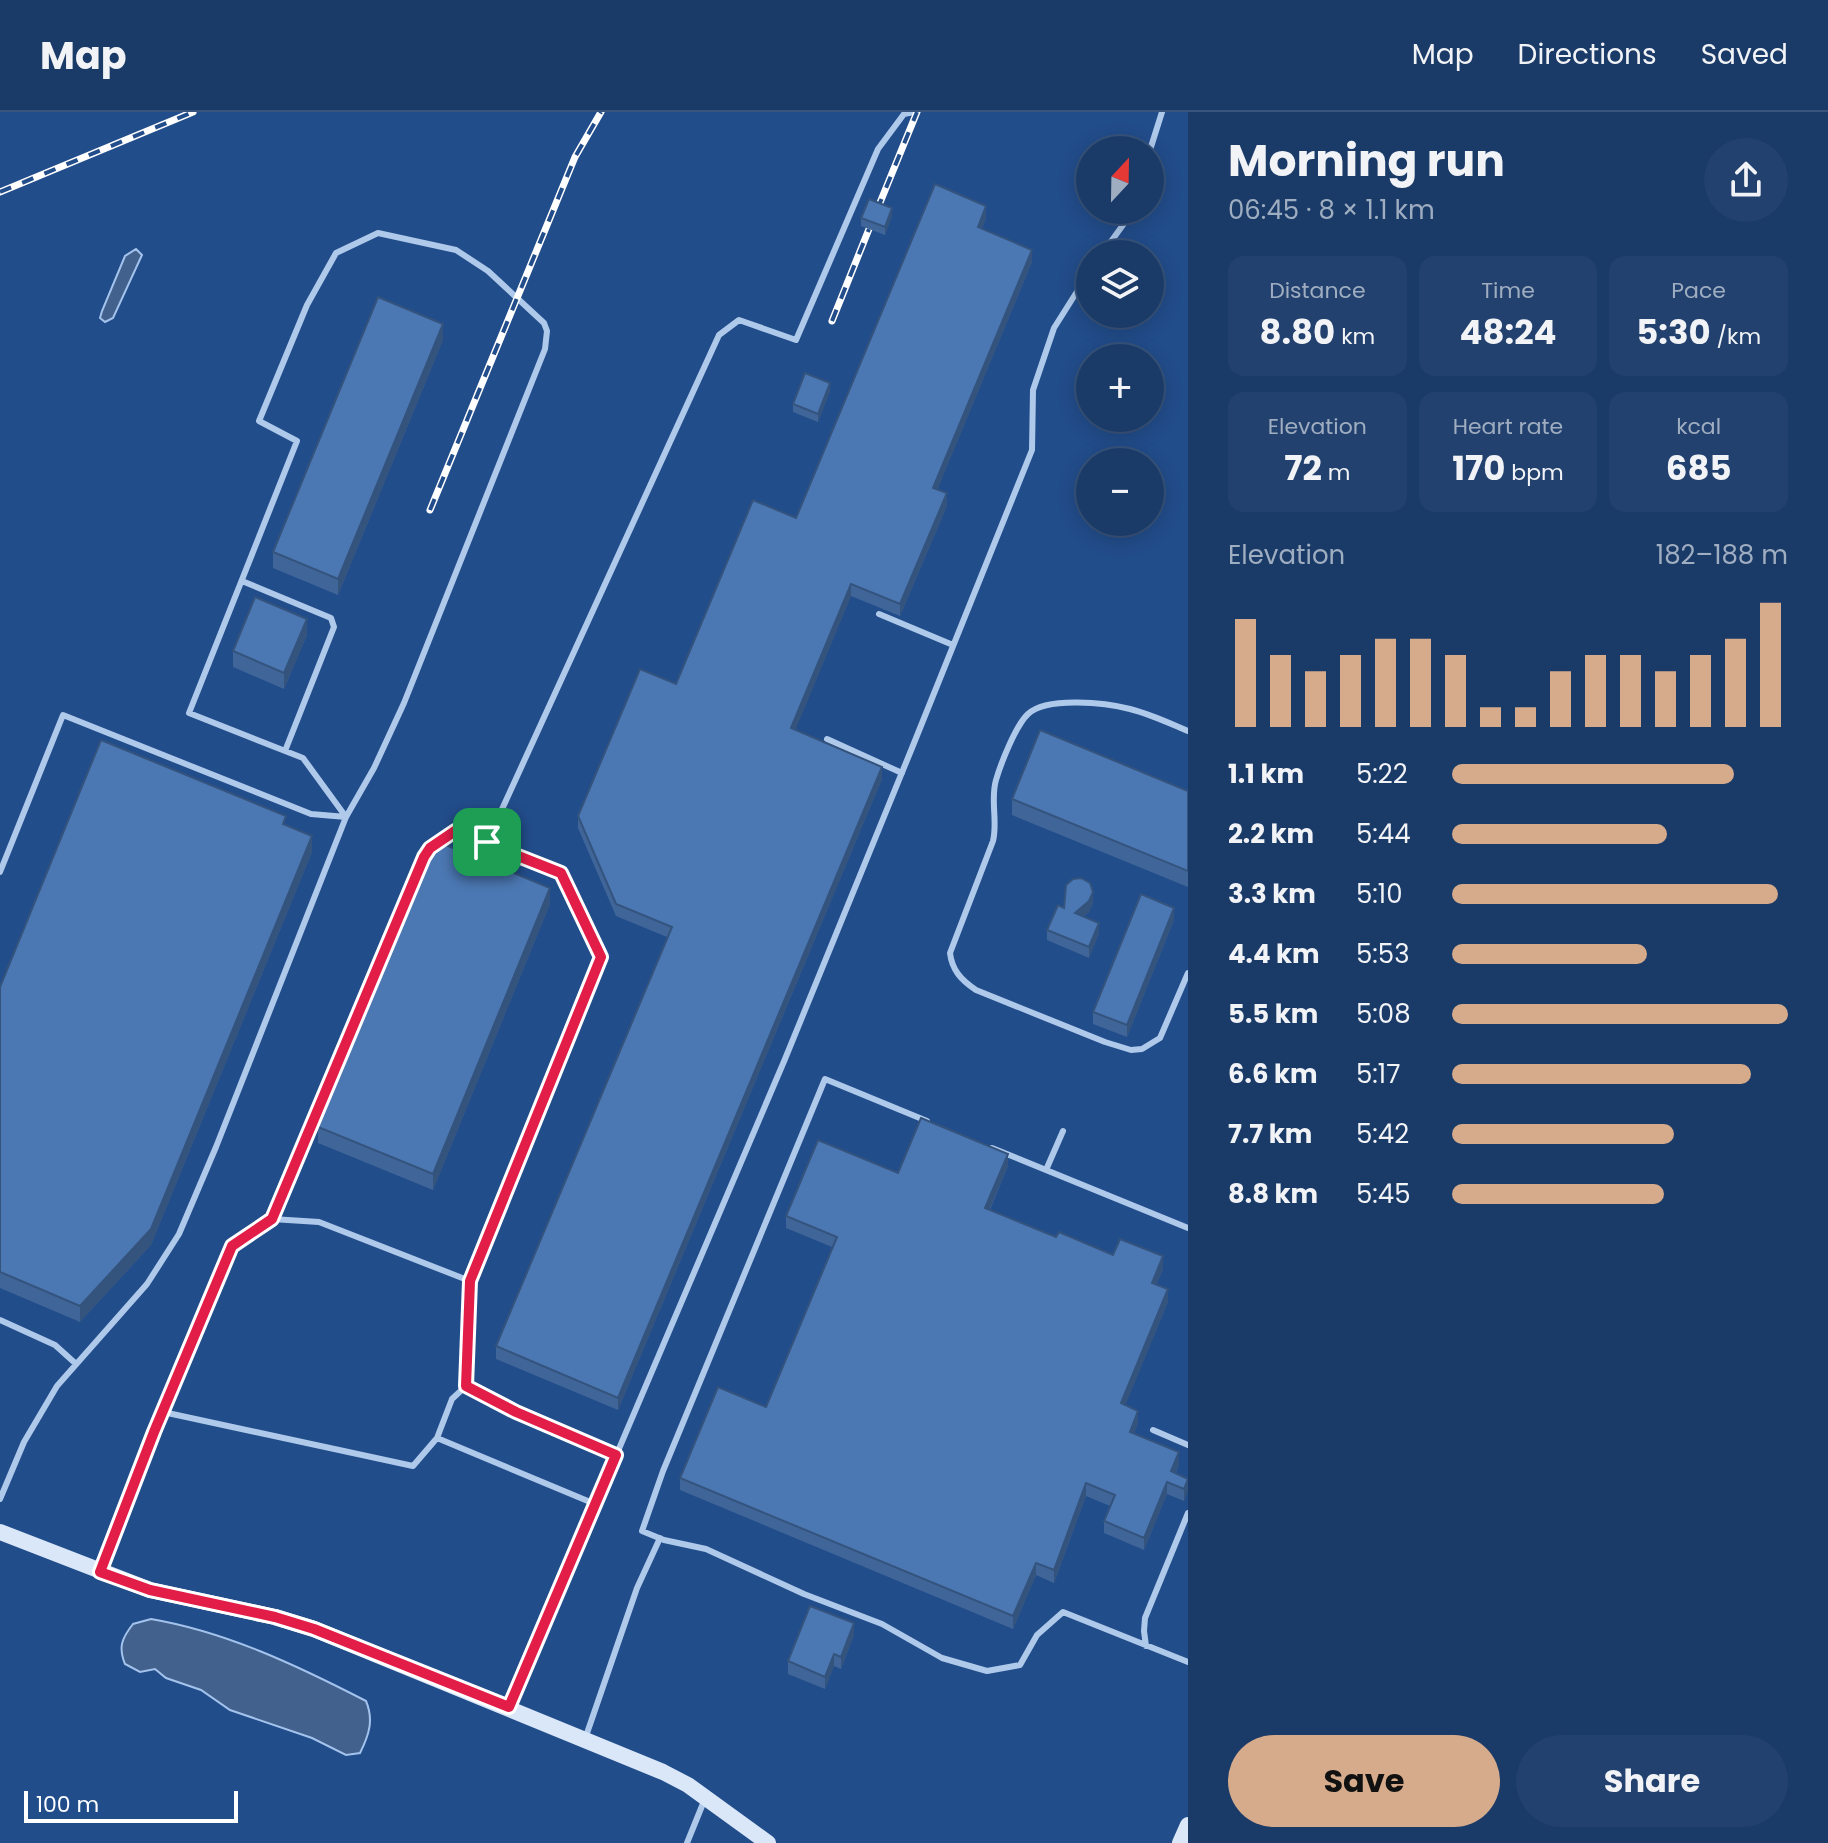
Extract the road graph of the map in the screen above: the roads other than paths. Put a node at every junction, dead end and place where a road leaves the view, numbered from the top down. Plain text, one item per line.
1 (914, 112) edge
2 (1162, 112) edge
3 (1154, 136) edge
4 (1076, 293) edge
5 (242, 581) junction
6 (879, 614) dead end
7 (953, 645) junction
8 (1188, 731) edge
9 (827, 739) dead end
10 (285, 751) junction
11 (902, 773) junction
12 (346, 817) junction
13 (487, 842) junction
14 (0, 872) edge
15 (1188, 973) edge
16 (928, 1121) edge
17 (1063, 1131) dead end
18 (987, 1146) edge
19 (1046, 1170) junction
20 (272, 1219) junction
21 (1188, 1228) edge
22 (470, 1281) junction
23 (0, 1320) edge
24 (75, 1363) junction
25 (466, 1386) junction
26 (163, 1412) junction
27 (1153, 1430) dead end
28 (437, 1438) junction
29 (1188, 1445) edge
30 (616, 1455) junction
31 (0, 1499) edge
32 (595, 1504) junction
33 (1188, 1513) edge
34 (0, 1532) edge
35 (660, 1538) junction
36 (100, 1572) junction
37 (1146, 1646) junction
38 (1188, 1662) edge
39 (509, 1707) junction
40 (585, 1739) junction
41 (706, 1797) junction
42 (1188, 1825) edge
43 (687, 1843) edge
44 (768, 1843) edge
45 (1180, 1843) edge

1 - 13 lane
2 - 3 lane
4 - 7 lane
5 - 10 lane
5 - 10 lane
5 - 12 lane
6 - 7 lane
7 - 11 lane
8 - 15 lane
9 - 11 lane
10 - 12 lane
11 - 30 lane
12 - 14 lane
12 - 24 lane
13 - 20 lane
13 - 22 lane
16 - 35 lane
17 - 19 lane
18 - 19 lane
19 - 21 lane
20 - 22 lane
20 - 26 lane
22 - 25 lane
23 - 24 lane
24 - 31 lane
25 - 28 lane
25 - 30 lane
26 - 28 lane
26 - 36 lane
27 - 29 lane
28 - 32 lane
30 - 32 lane
32 - 39 lane
33 - 37 lane
34 - 36 street
35 - 37 lane
35 - 40 lane
36 - 39 street
37 - 38 lane
39 - 40 street
40 - 41 street
41 - 43 lane
41 - 44 street
42 - 45 street

